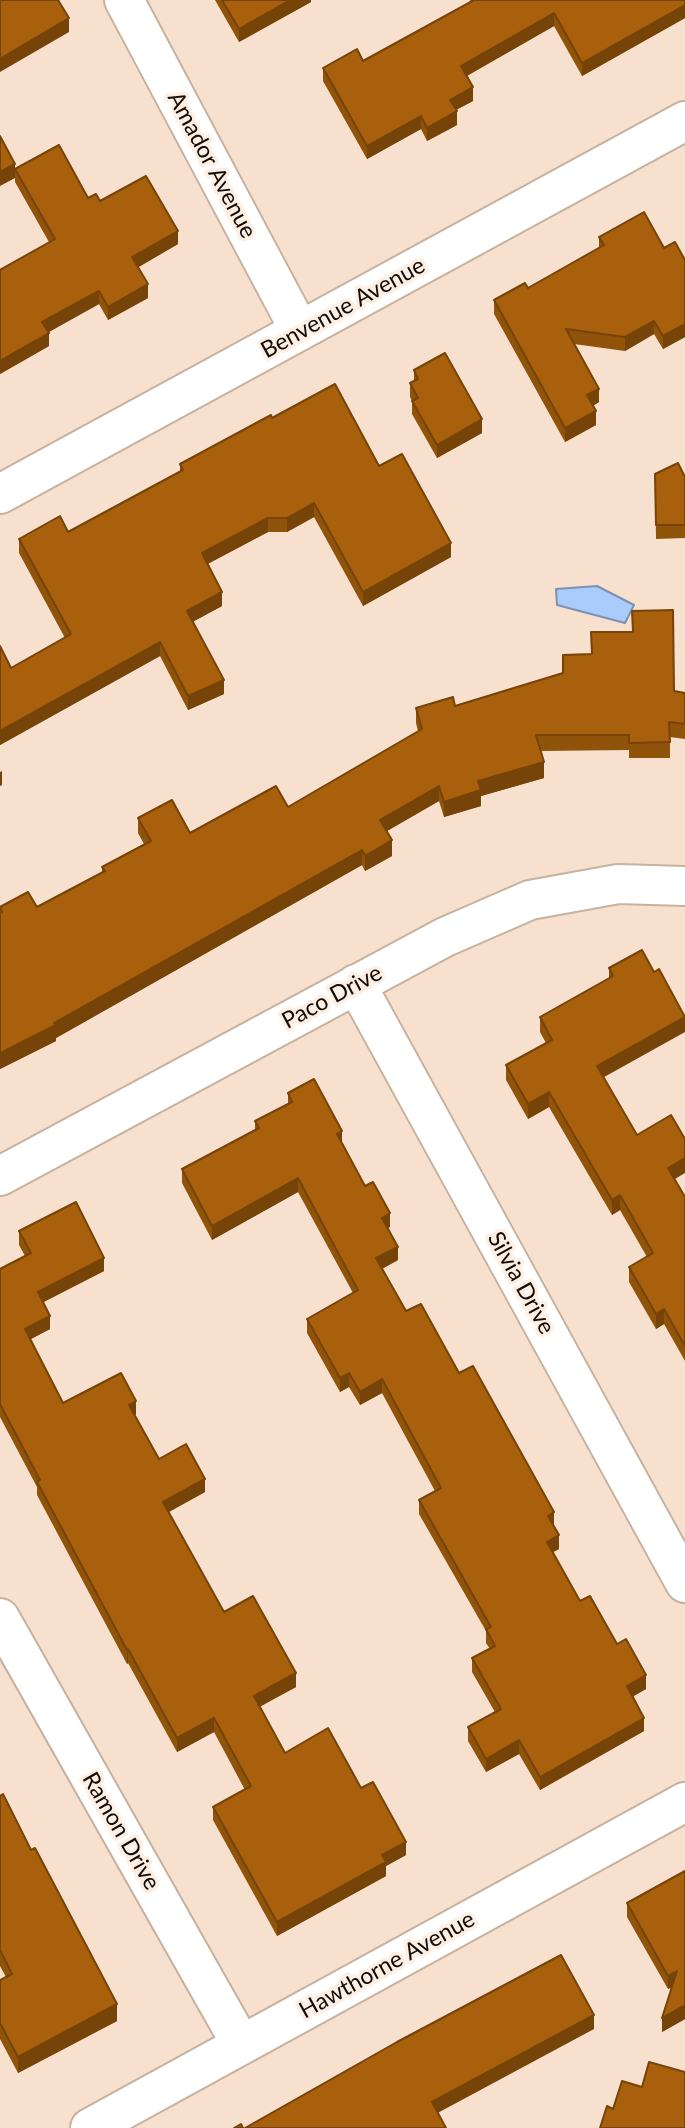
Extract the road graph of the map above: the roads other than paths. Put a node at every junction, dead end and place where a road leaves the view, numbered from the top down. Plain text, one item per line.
1 (124, 0) edge
2 (685, 121) edge
3 (300, 331) junction
4 (0, 494) edge
5 (685, 886) edge
6 (356, 984) junction
7 (0, 1176) edge
8 (685, 1583) edge
9 (0, 1618) edge
10 (685, 1802) edge
11 (241, 2044) junction
12 (90, 2128) edge

1 - 3 street, Amador Avenue
2 - 3 street, Benvenue Avenue
3 - 4 street, Benvenue Avenue
5 - 6 street, Paco Drive
6 - 7 street, Paco Drive
6 - 8 street, Silvia Drive
9 - 11 street, Ramon Drive
10 - 11 street, Hawthorne Avenue
11 - 12 street, Hawthorne Avenue

